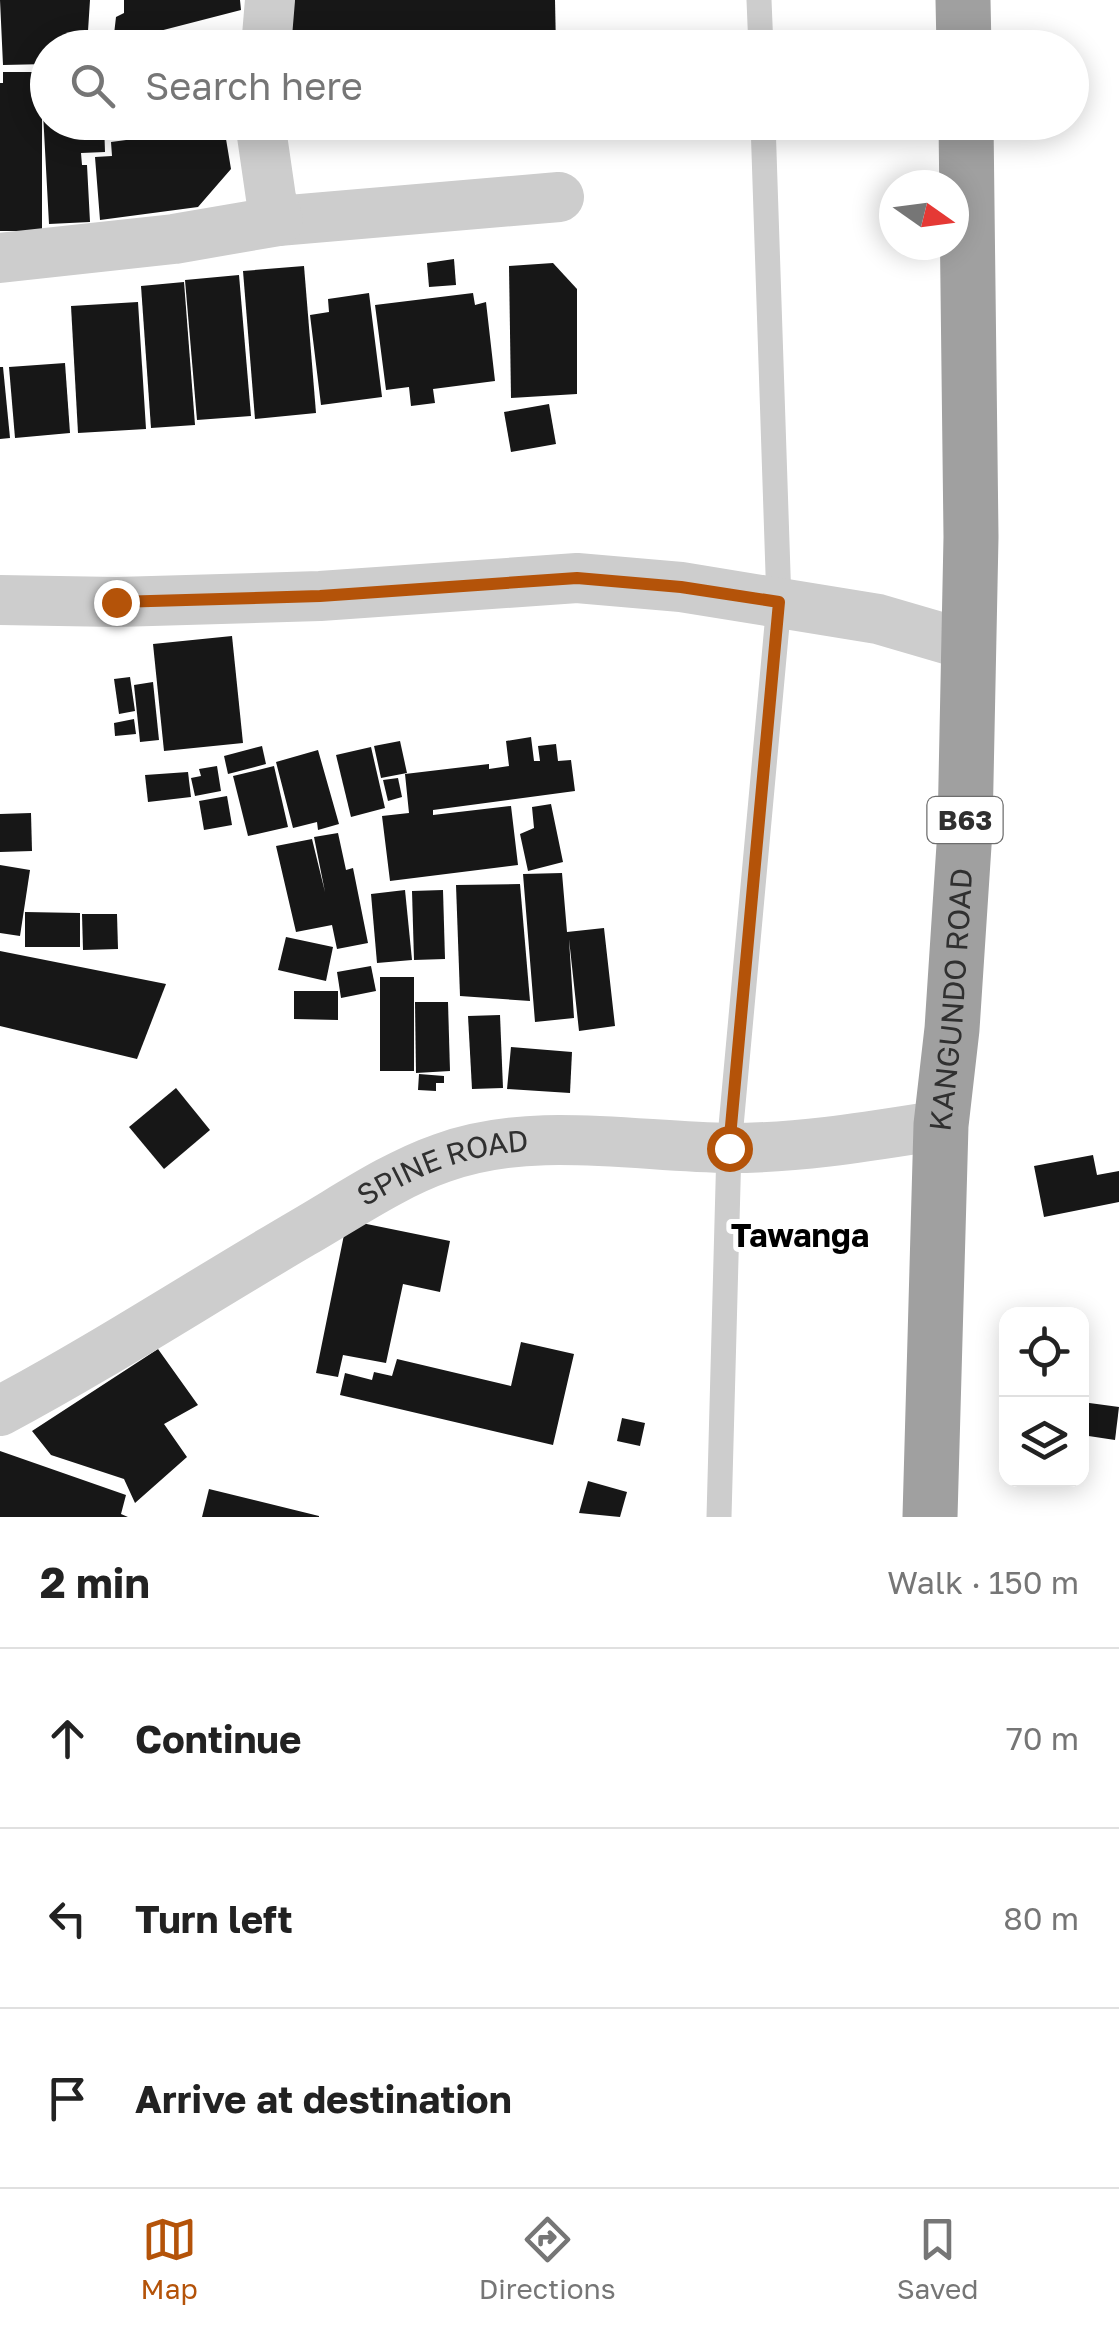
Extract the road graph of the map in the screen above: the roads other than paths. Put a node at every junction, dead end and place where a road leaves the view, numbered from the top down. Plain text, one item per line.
1 (270, 0) edge
2 (759, 0) edge
3 (963, 0) edge
4 (268, 30) edge
5 (760, 30) edge
6 (964, 30) edge
7 (263, 140) edge
8 (764, 140) edge
9 (966, 140) edge
10 (559, 197) dead end
11 (278, 221) junction
12 (0, 258) edge
13 (0, 600) edge
14 (779, 602) junction
15 (968, 645) junction
16 (941, 1125) junction
17 (729, 1148) junction
18 (0, 1411) edge
19 (720, 1517) edge
20 (930, 1517) edge

1 - 4 street
2 - 5 lane
3 - 6 highway
7 - 11 street
8 - 14 lane
9 - 15 highway, KANGUNDO ROAD / B63
10 - 11 street
11 - 12 street
13 - 14 street
14 - 15 street
14 - 17 lane
15 - 16 highway, KANGUNDO ROAD / B63
16 - 17 street, SPINE ROAD
16 - 20 highway, KANGUNDO ROAD / B63
17 - 18 street, SPINE ROAD
17 - 19 lane

